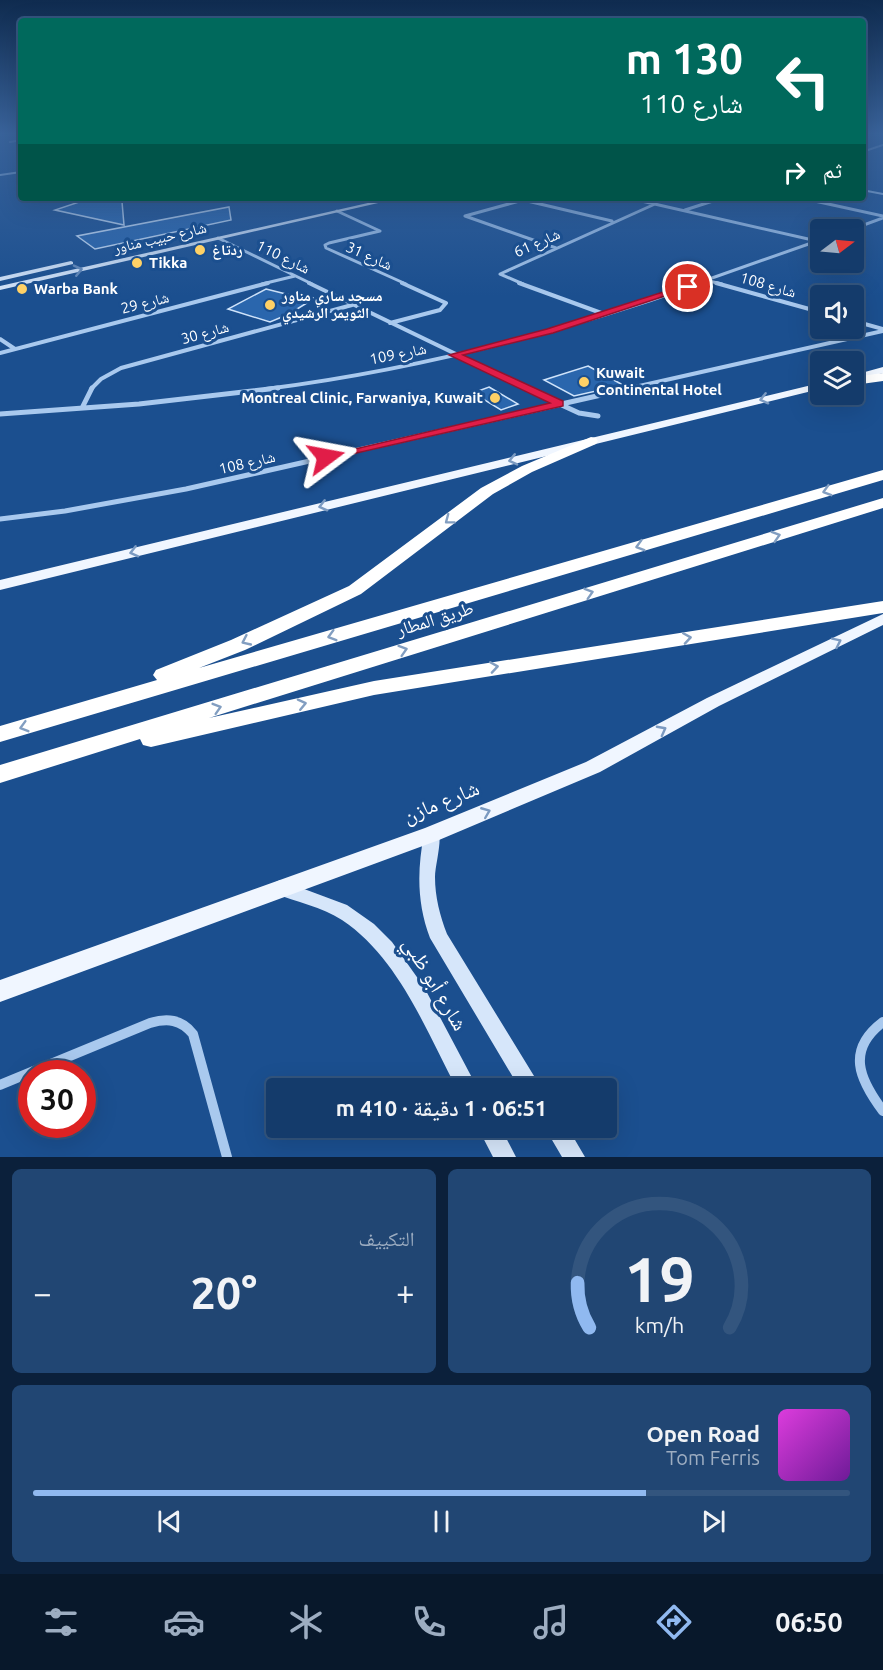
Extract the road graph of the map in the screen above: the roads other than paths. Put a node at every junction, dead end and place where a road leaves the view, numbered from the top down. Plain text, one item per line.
1 (866, 191) edge
2 (883, 194) edge
3 (358, 201) edge
4 (383, 201) edge
5 (519, 201) edge
6 (527, 201) edge
7 (642, 201) edge
8 (712, 201) edge
9 (815, 201) edge
10 (655, 204) junction
11 (685, 210) junction
12 (337, 211) junction
13 (883, 217) edge
14 (612, 221) junction
15 (253, 224) junction
16 (864, 224) edge
17 (260, 229) junction
18 (218, 238) junction
19 (810, 239) edge
20 (810, 244) edge
21 (556, 248) junction
22 (15, 275) junction
23 (295, 276) junction
24 (0, 279) edge
25 (708, 280) junction
26 (27, 282) junction
27 (0, 288) edge
28 (352, 305) junction
29 (810, 309) edge
30 (605, 314) junction
31 (390, 323) junction
32 (864, 324) edge
33 (883, 330) edge
34 (0, 339) edge
35 (15, 349) junction
36 (0, 353) edge
37 (454, 355) junction
38 (883, 370) edge
39 (864, 376) edge
40 (883, 377) edge
41 (864, 378) edge
42 (810, 388) edge
43 (560, 404) junction
44 (82, 408) junction
45 (0, 414) edge
46 (598, 416) dead end
47 (591, 441) junction
48 (883, 475) edge
49 (883, 503) edge
50 (0, 519) edge
51 (0, 585) edge
52 (883, 607) edge
53 (883, 619) edge
54 (66, 714) junction
55 (0, 734) edge
56 (0, 774) edge
57 (432, 834) junction
58 (280, 888) junction
59 (0, 991) edge
60 (883, 1022) edge
61 (462, 1078) edge
62 (525, 1078) edge
63 (0, 1085) edge
64 (883, 1111) edge
65 (495, 1138) edge
66 (562, 1138) edge
67 (227, 1157) edge
68 (506, 1157) edge
69 (574, 1157) edge

1 - 2 street
3 - 15 street, شارع حبيب مناور
4 - 12 street, شارع حبيب مناور
5 - 21 street
6 - 14 street
7 - 10 street
8 - 11 street
9 - 13 street
10 - 11 street
10 - 14 street, شارع 61
11 - 19 street
12 - 17 street, شارع حبيب مناور
12 - 31 street, شارع 31
13 - 16 street
14 - 21 street, شارع 61
15 - 17 street
15 - 22 street, شارع حبيب مناور
17 - 18 street, شارع حبيب مناور
18 - 23 street, شارع 110
26 -> 18 street, شارع حبيب مناور
20 - 25 street, شارع 109
21 - 30 street, شارع 61
22 - 24 street, شارع حبيب مناور
22 - 26 street
23 - 28 street, شارع 110
23 - 35 street, شارع 29
25 - 29 street, شارع 108
25 - 30 street, شارع 109
26 - 27 street, شارع حبيب مناور
28 - 31 street, شارع 110
28 - 44 street, شارع 30
30 - 37 street, شارع 109
31 - 37 street, شارع 110
32 - 33 street, شارع 108
33 - 43 street, شارع 108
34 - 35 street
35 - 36 street, شارع 29
37 - 43 street, شارع 110
37 - 44 street, شارع 109
38 - 39 main road
40 - 41 highway
42 -> 47 main road
43 - 46 street, شارع 110
43 - 50 street, شارع 108
44 - 45 street, شارع 109
47 -> 51 main road
47 -> 54 highway
48 -> 54 highway, طريق المطار
56 -> 49 highway, طريق المطار
56 -> 52 highway
57 -> 53 main road, شارع مازن
54 -> 55 highway, طريق المطار
57 - 58 main road, شارع مازن
57 - 62 street, شارع أبو ظبي
58 - 59 main road, شارع مازن
58 - 61 street, شارع أبو ظبي
60 - 64 street
63 - 67 street
65 - 68 street
66 - 69 street

